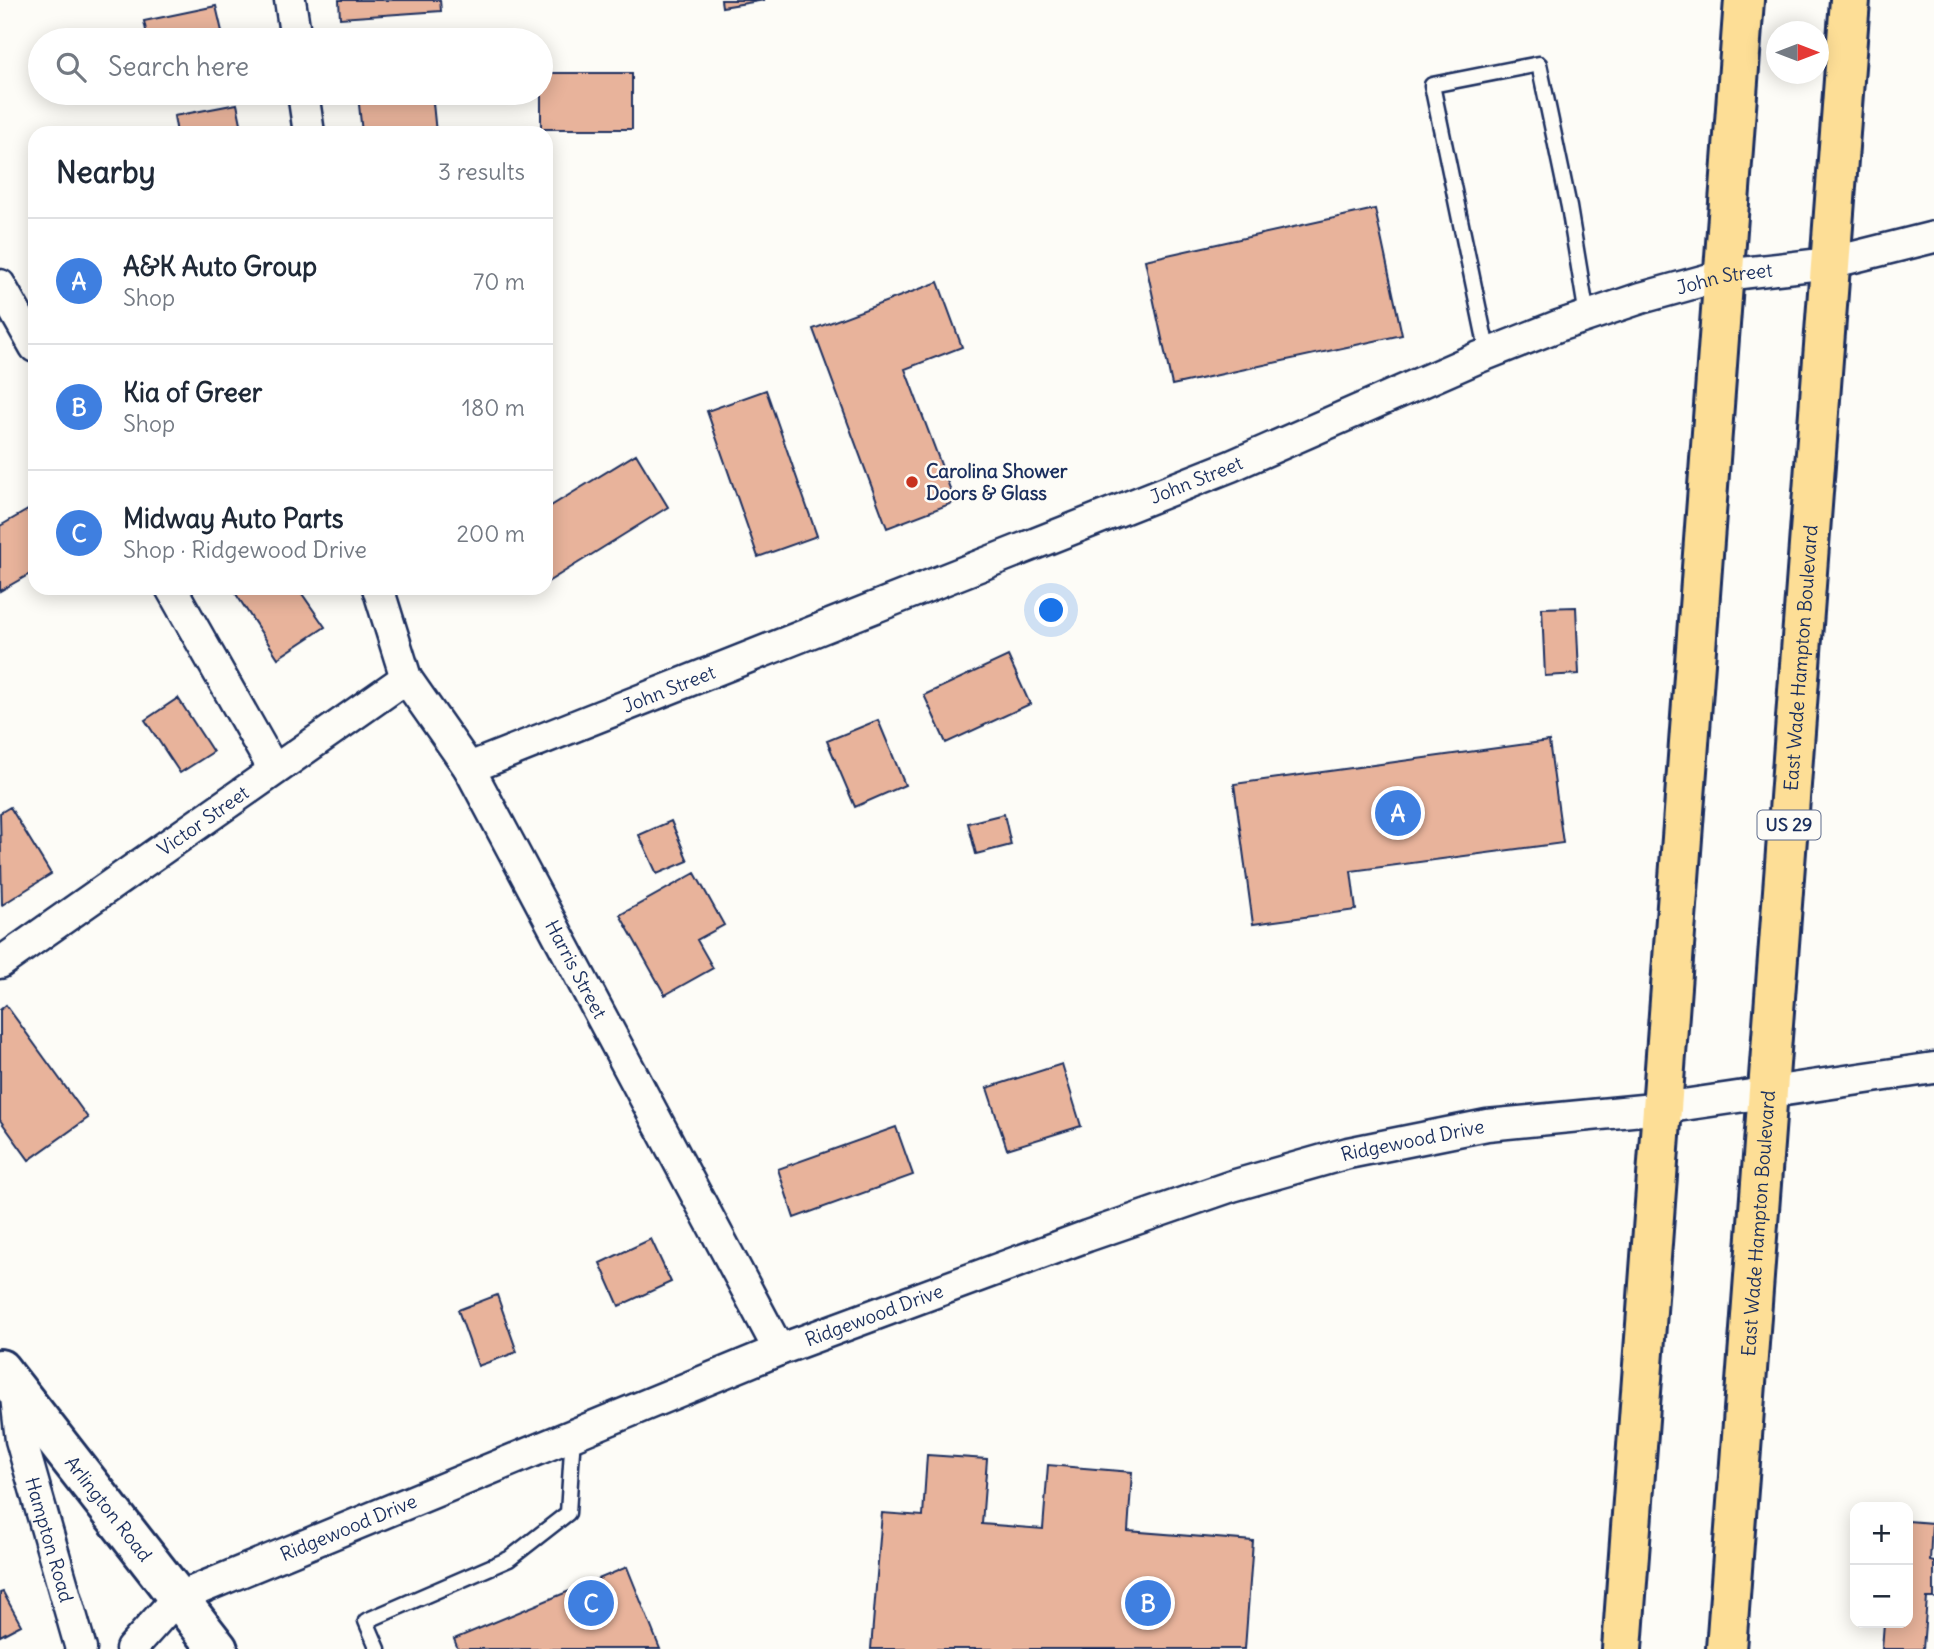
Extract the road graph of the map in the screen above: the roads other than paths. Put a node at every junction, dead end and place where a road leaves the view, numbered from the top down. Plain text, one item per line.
1 (290, 0) edge
2 (1744, 0) edge
3 (1850, 0) edge
4 (294, 28) edge
5 (305, 105) edge
6 (308, 126) edge
7 (1934, 237) edge
8 (1830, 263) junction
9 (1724, 275) junction
10 (0, 285) edge
11 (1587, 316) junction
12 (28, 335) edge
13 (1488, 354) junction
14 (175, 595) edge
15 (380, 595) edge
16 (405, 678) junction
17 (469, 768) junction
18 (274, 770) junction
19 (0, 963) edge
20 (1934, 1068) edge
21 (1770, 1092) junction
22 (1663, 1108) junction
23 (779, 1350) junction
24 (7, 1379) edge
25 (573, 1434) junction
26 (177, 1598) junction
27 (80, 1649) edge
28 (131, 1649) edge
29 (218, 1649) edge
30 (378, 1649) edge
31 (1622, 1649) edge
32 (1726, 1649) edge

1 - 4 street
2 - 9 main road
3 - 8 main road, East Wade Hampton Boulevard / US 29
5 - 6 street
7 - 8 street, John Street
8 - 9 street, John Street
8 - 21 main road, East Wade Hampton Boulevard / US 29
9 - 11 street, John Street
9 - 22 main road
10 - 12 street
11 - 13 street, John Street
11 - 13 lane
13 - 17 street, John Street
14 - 18 street
15 - 16 street, Harris Street
16 - 17 street, Harris Street
16 - 18 street, Victor Street
17 - 23 street, Harris Street
18 - 19 street, Victor Street
20 - 21 street, Ridgewood Drive
21 - 22 street, Ridgewood Drive
21 - 32 main road, East Wade Hampton Boulevard / US 29
22 - 23 street, Ridgewood Drive
22 - 31 main road
23 - 25 street, Ridgewood Drive
24 - 26 main road, Arlington Road
24 - 27 street, Hampton Road
25 - 26 street, Ridgewood Drive
25 - 30 lane
26 - 28 street, Ridgewood Drive
26 - 29 main road, Arlington Road

